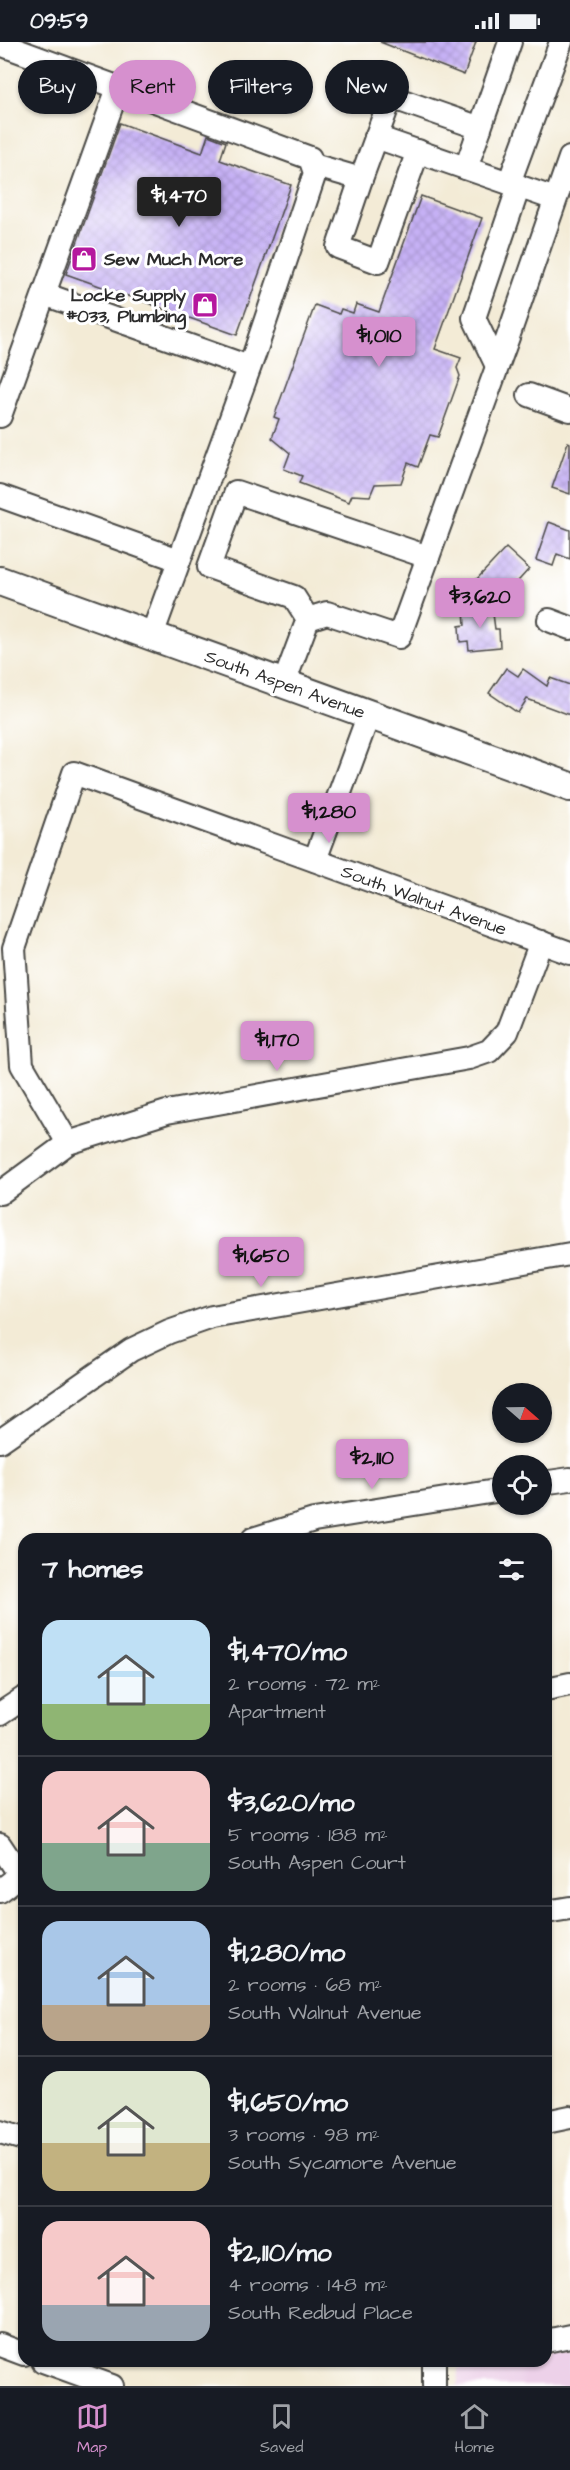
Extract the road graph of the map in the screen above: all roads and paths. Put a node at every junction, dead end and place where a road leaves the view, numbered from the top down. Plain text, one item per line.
1 (510, 42) edge
2 (561, 42) edge
3 (0, 44) edge
4 (109, 85) edge
5 (109, 113) edge
6 (189, 114) edge
7 (480, 128) junction
8 (376, 137) junction
9 (418, 151) junction
10 (570, 158) edge
11 (313, 165) junction
12 (466, 168) junction
13 (361, 179) junction
14 (514, 185) junction
15 (555, 199) junction
16 (44, 294) junction
17 (497, 366) junction
18 (249, 367) junction
19 (529, 395) dead end
20 (570, 410) edge
21 (0, 416) edge
22 (0, 496) edge
23 (428, 557) junction
24 (179, 560) junction
25 (0, 581) edge
26 (318, 616) junction
27 (152, 635) junction
28 (284, 683) junction
29 (369, 714) junction
30 (570, 787) edge
31 (315, 860) junction
32 (541, 942) junction
33 (570, 953) edge
34 (68, 1143) junction
35 (0, 1193) edge
36 (570, 1254) edge
37 (0, 1441) edge
38 (570, 1479) edge
39 (552, 1482) edge
40 (492, 1492) edge
41 (272, 1533) edge
42 (570, 1684) edge
43 (552, 1688) edge
44 (18, 1702) edge
45 (0, 1714) edge
46 (0, 1845) edge
47 (18, 1872) edge
48 (18, 1880) edge
49 (0, 1891) edge
50 (570, 1908) edge
51 (552, 1911) edge
52 (570, 2117) edge
53 (552, 2121) edge
54 (0, 2132) edge
55 (18, 2137) edge
56 (570, 2336) edge
57 (552, 2340) edge
58 (0, 2345) edge
59 (18, 2352) edge
60 (60, 2367) edge
61 (434, 2367) edge
62 (112, 2386) edge
63 (434, 2386) edge

1 - 7 street
2 - 14 street
3 - 4 street
5 - 16 street
6 - 11 street
7 - 8 street
7 - 12 street
8 - 9 street
8 - 13 street
9 - 12 street
9 - 13 street
10 - 15 street
11 - 13 street
11 - 18 street
12 - 14 street
14 - 15 street
14 - 17 street
15 - 17 street
16 - 18 street
16 - 21 street
17 - 23 street
18 - 24 street
19 - 20 street
22 - 24 street
23 - 26 street
23 - 26 street
24 - 27 street
25 - 27 main road, South Aspen Avenue
26 - 28 street
27 - 28 main road, South Aspen Avenue
28 - 29 main road, South Aspen Avenue
29 - 30 main road, South Aspen Avenue
29 - 31 street
31 - 32 street, South Walnut Avenue
31 - 34 street, South Walnut Avenue
32 - 33 street, South Walnut Avenue
32 - 34 street
34 - 35 street
36 - 37 street
38 - 39 street
40 - 41 street
42 - 43 street
44 - 45 street
46 - 47 street
48 - 49 street
50 - 51 street
52 - 53 street
54 - 55 street
56 - 57 street
58 - 59 street
60 - 62 street
61 - 63 street

